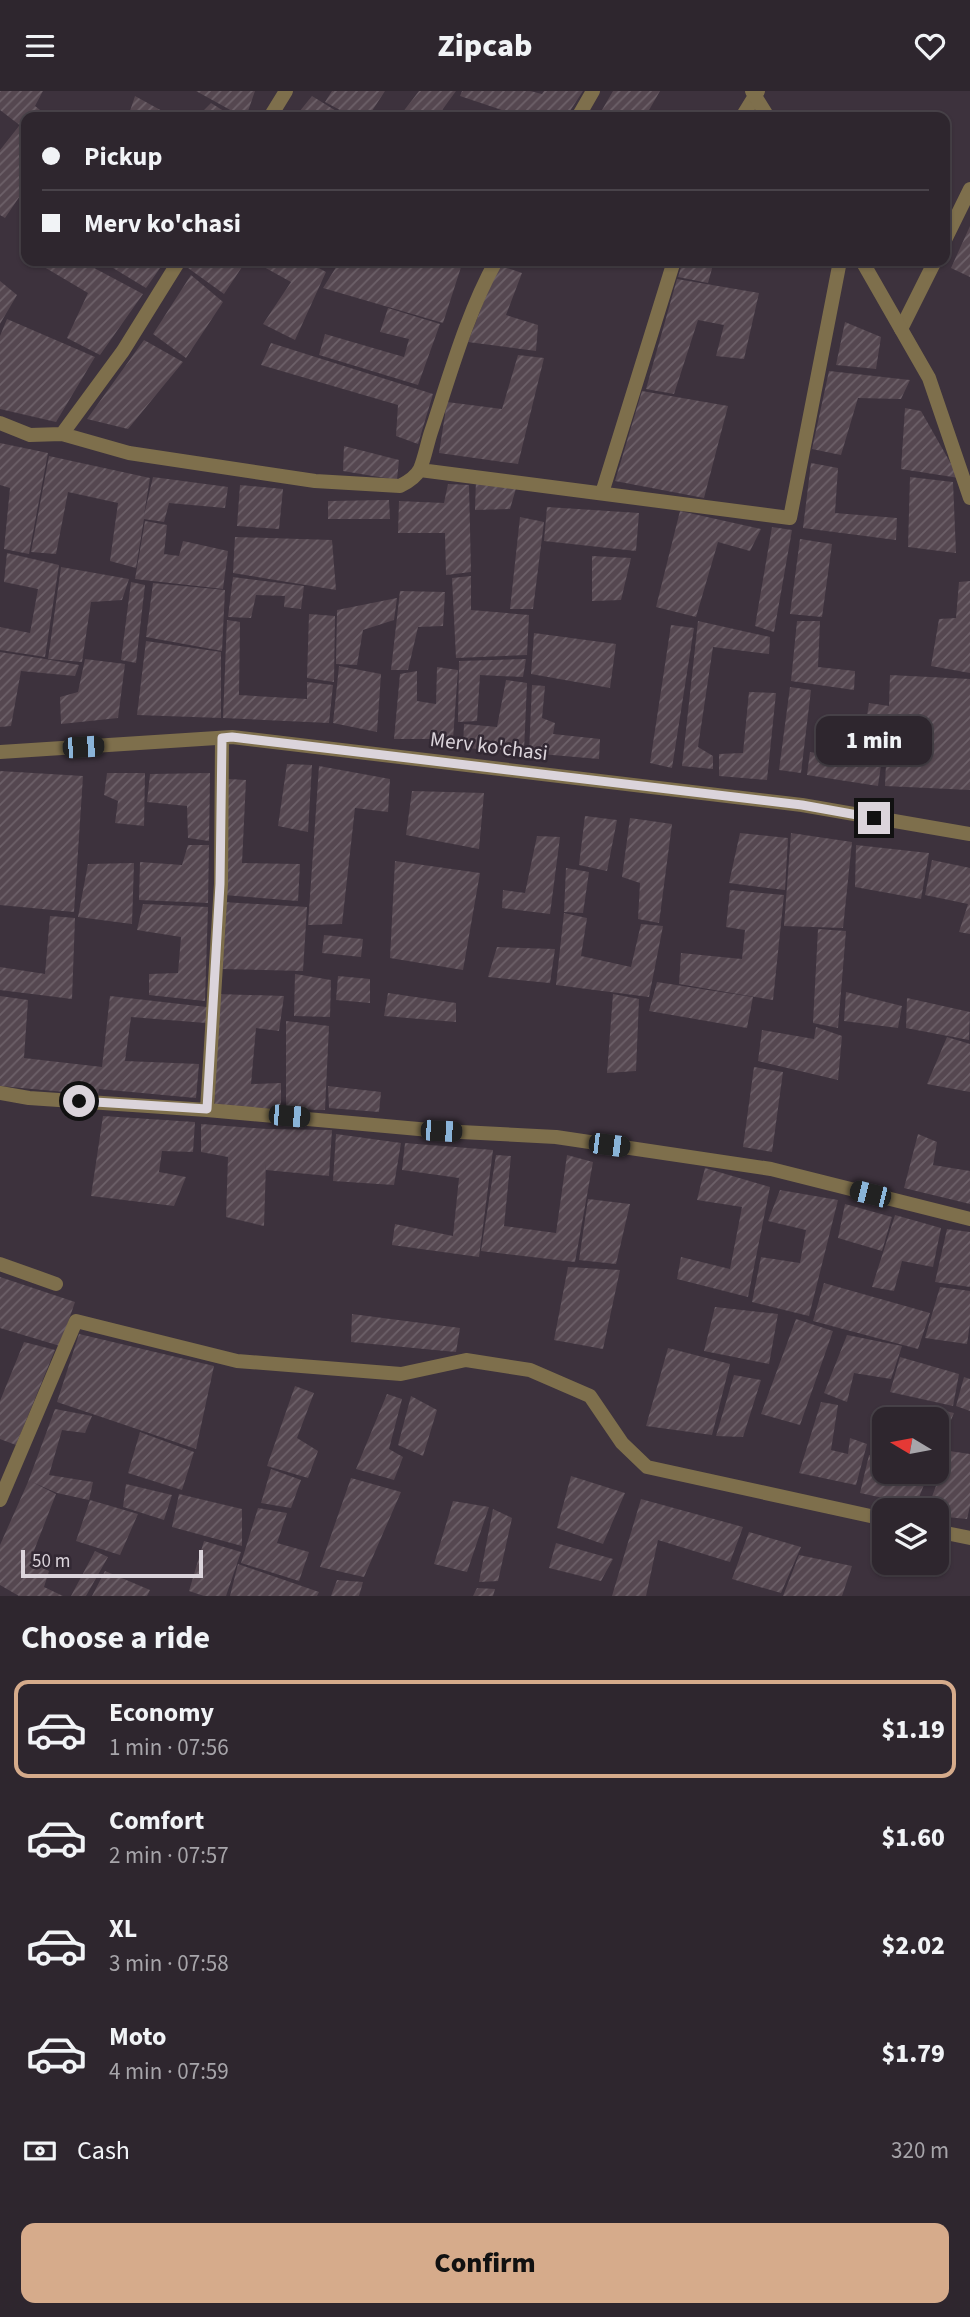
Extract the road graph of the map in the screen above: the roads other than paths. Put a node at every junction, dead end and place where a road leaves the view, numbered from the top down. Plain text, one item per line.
1 (286, 91) edge
2 (593, 91) edge
3 (755, 93) edge
4 (273, 112) edge
5 (581, 112) edge
6 (745, 112) edge
7 (765, 112) edge
8 (970, 189) edge
9 (950, 230) edge
10 (176, 266) edge
11 (493, 266) edge
12 (672, 266) edge
13 (839, 266) edge
14 (865, 266) edge
15 (932, 266) edge
16 (901, 328) junction
17 (0, 422) edge
18 (62, 434) junction
19 (419, 470) junction
20 (602, 493) junction
21 (970, 498) edge
22 (222, 738) junction
23 (0, 752) edge
24 (970, 834) edge
25 (0, 1093) edge
26 (207, 1109) junction
27 (970, 1219) edge
28 (0, 1264) edge
29 (56, 1284) dead end
30 (0, 1500) edge
31 (872, 1516) edge
32 (949, 1534) edge
33 (970, 1538) edge

1 - 4 street
2 - 5 street
3 - 6 street
3 - 7 street
8 - 9 street
10 - 18 street
11 - 19 street
12 - 20 street
13 - 20 street
14 - 16 street
15 - 16 street
16 - 21 street
17 - 18 street
18 - 19 street
19 - 20 street
22 - 23 street, Merv ko'chasi
22 - 24 street, Merv ko'chasi
22 - 26 street
25 - 26 street
26 - 27 street
28 - 29 street
30 - 31 street
32 - 33 street

